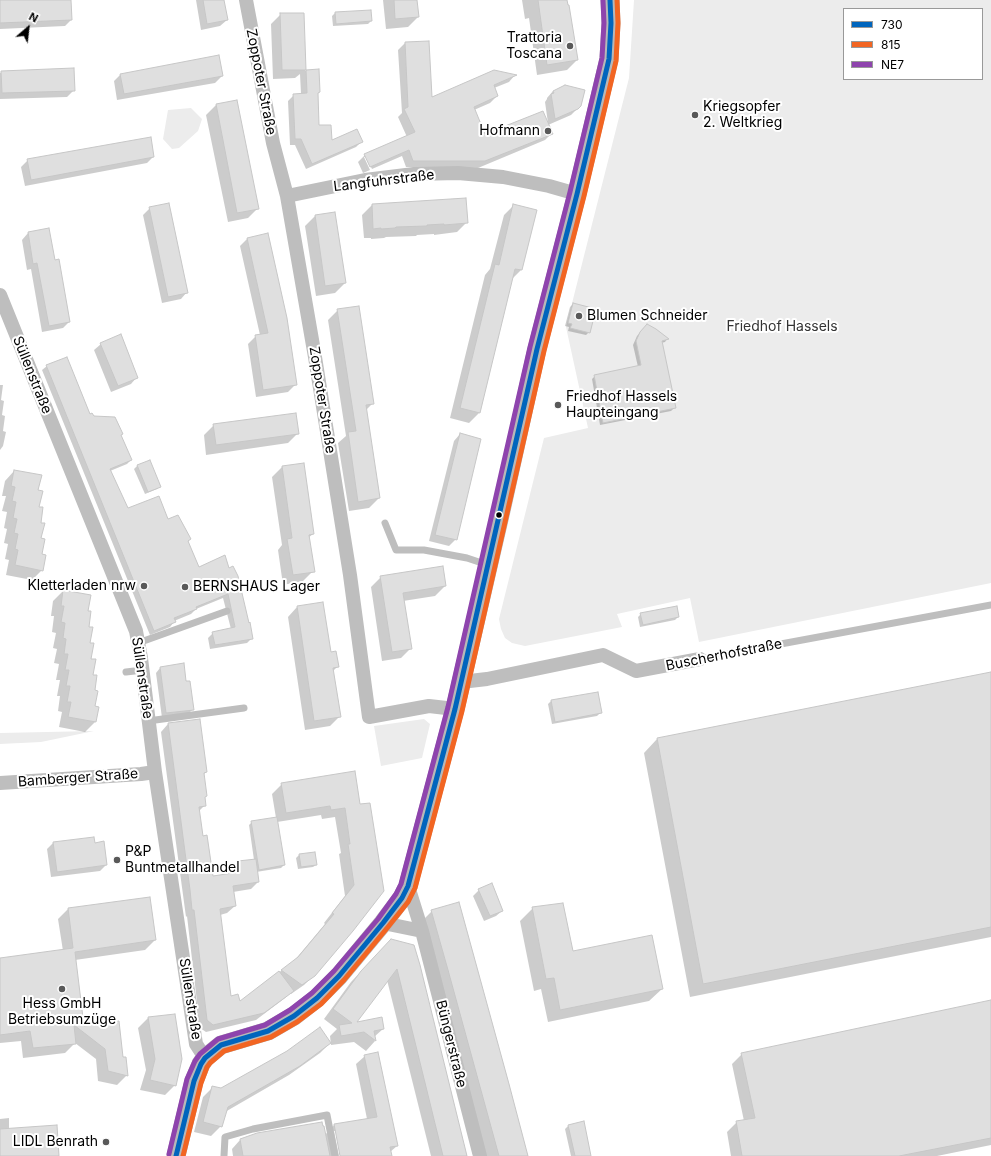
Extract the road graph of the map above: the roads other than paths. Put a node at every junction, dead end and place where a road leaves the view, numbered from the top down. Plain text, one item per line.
1 (246, 0) edge
2 (610, 0) edge
3 (577, 194) junction
4 (287, 196) junction
5 (0, 295) edge
6 (385, 523) dead end
7 (488, 565) junction
8 (991, 605) edge
9 (227, 611) dead end
10 (138, 643) junction
11 (700, 659) joint
12 (143, 670) junction
13 (126, 672) dead end
14 (461, 682) junction
15 (244, 708) dead end
16 (455, 709) junction
17 (148, 721) junction
18 (155, 772) junction
19 (0, 783) edge
20 (408, 886) junction
21 (383, 923) junction
22 (422, 932) junction
23 (205, 1058) junction
24 (176, 1156) edge
25 (224, 1156) edge
26 (335, 1156) edge
27 (480, 1156) edge

1 - 4 street, Zoppoter Straße
2 - 3 street
3 - 4 street, Langfuhrstraße
3 - 7 street
4 - 16 street, Zoppoter Straße
5 - 10 street, Süllenstraße
6 - 7 lane
7 - 14 street
8 - 11 lane, Buscherhofstraße
9 - 10 lane
10 - 12 street, Süllenstraße
11 - 14 street, Buscherhofstraße
12 - 13 lane
12 - 17 street, Süllenstraße
14 - 16 street
15 - 17 lane
16 - 20 street
17 - 18 street, Süllenstraße
18 - 19 street, Bamberger Straße
18 - 23 street, Süllenstraße
20 - 21 street
20 - 22 street, Büngerstraße
21 - 22 street
21 - 23 street
22 - 27 street, Büngerstraße
23 - 24 street
25 - 26 lane

